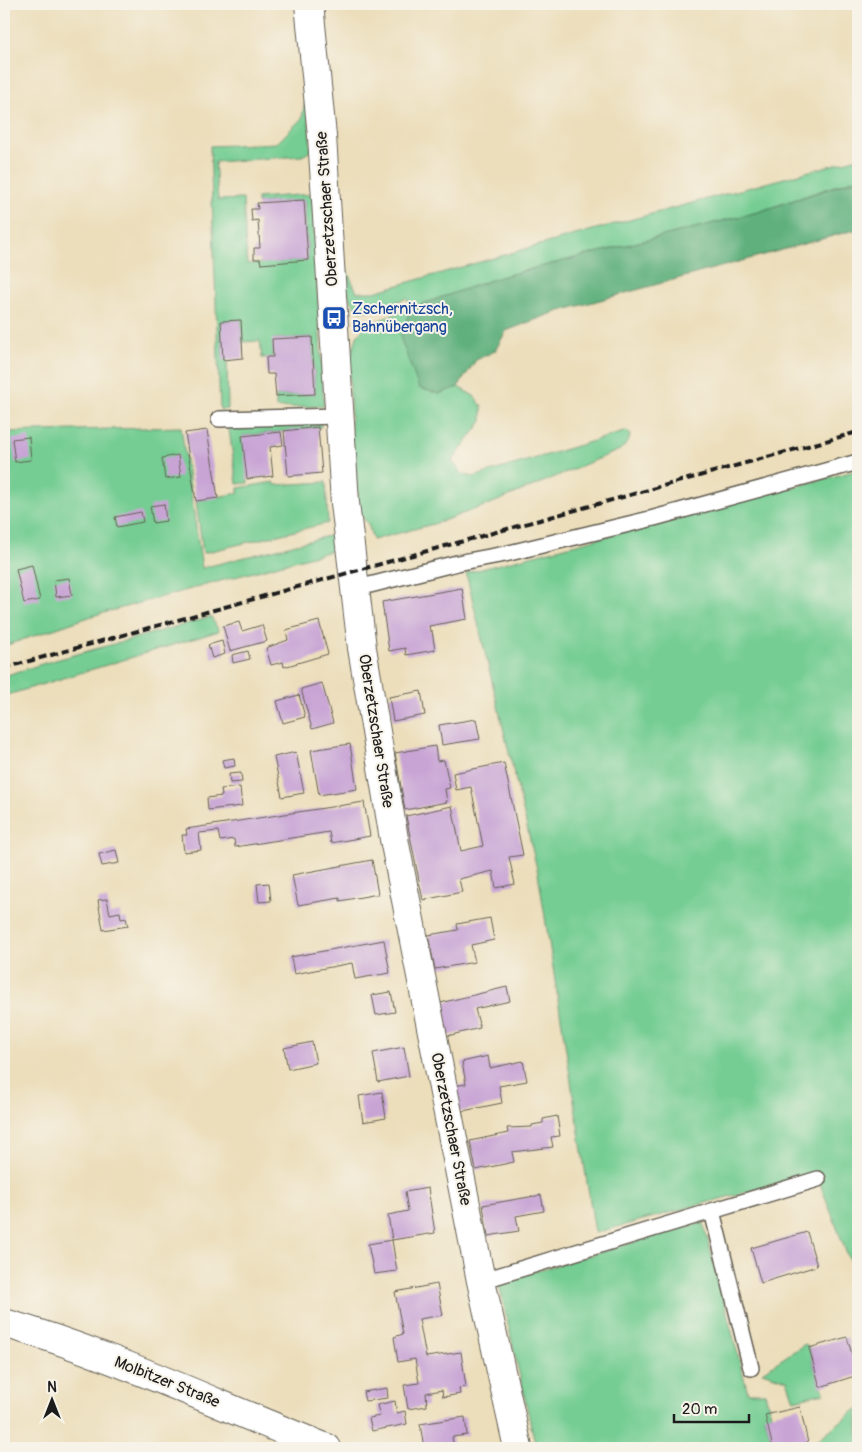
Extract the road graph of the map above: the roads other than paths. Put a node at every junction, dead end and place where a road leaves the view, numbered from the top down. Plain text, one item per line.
1 (309, 4) edge
2 (340, 416) junction
3 (219, 418) dead end
4 (858, 462) edge
5 (354, 589) junction
6 (818, 1179) dead end
7 (712, 1211) junction
8 (482, 1281) junction
9 (4, 1323) edge
10 (751, 1368) dead end
11 (327, 1448) edge
12 (518, 1448) edge

1 - 2 street, Oberzetzschaer Straße
2 - 3 lane
2 - 5 street, Oberzetzschaer Straße
4 - 5 lane
5 - 8 street, Oberzetzschaer Straße
6 - 7 lane
7 - 8 lane
7 - 10 lane
8 - 12 street, Oberzetzschaer Straße
9 - 11 street, Molbitzer Straße

